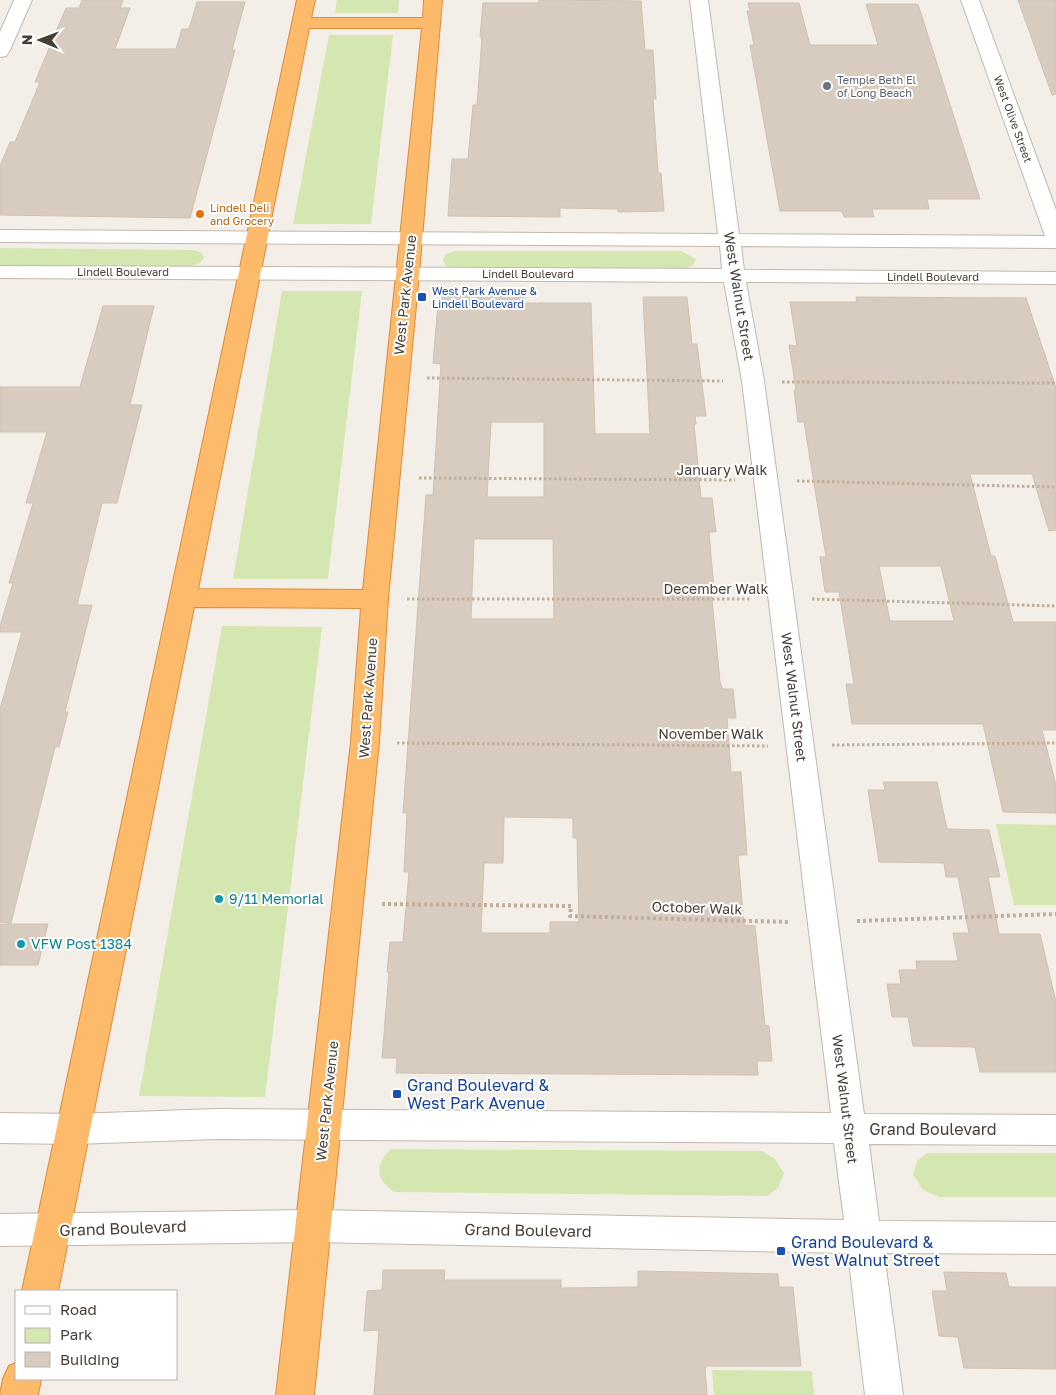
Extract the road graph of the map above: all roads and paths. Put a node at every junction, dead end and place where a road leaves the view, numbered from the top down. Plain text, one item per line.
1 (23, 0) edge
2 (433, 0) edge
3 (699, 0) edge
4 (970, 0) edge
5 (304, 11) edge
6 (431, 23) junction
7 (0, 52) edge
8 (0, 236) edge
9 (257, 237) junction
10 (411, 238) junction
11 (1056, 238) edge
12 (729, 239) junction
13 (1056, 242) edge
14 (0, 272) edge
15 (250, 273) junction
16 (408, 274) junction
17 (734, 276) junction
18 (1056, 278) edge
19 (388, 478) junction
20 (766, 480) junction
21 (1056, 487) edge
22 (183, 598) junction
23 (375, 599) junction
24 (781, 599) junction
25 (1056, 606) edge
26 (365, 742) junction
27 (1056, 743) edge
28 (800, 746) junction
29 (348, 904) junction
30 (1056, 914) edge
31 (822, 922) junction
32 (324, 1126) junction
33 (0, 1128) edge
34 (849, 1128) junction
35 (74, 1129) junction
36 (1056, 1130) edge
37 (314, 1226) junction
38 (0, 1230) edge
39 (52, 1230) junction
40 (864, 1237) junction
41 (1056, 1238) edge
42 (40, 1290) edge
43 (22, 1380) edge
44 (19, 1395) edge
45 (295, 1395) edge
46 (884, 1395) edge

1 - 7 street
2 - 6 highway, West Park Avenue
3 - 12 street, West Walnut Street
4 - 11 street, West Olive Street
5 - 6 highway
5 - 9 highway
6 - 10 highway, West Park Avenue
8 - 9 street
9 - 10 street
9 - 15 highway
10 - 12 street
10 - 16 highway, West Park Avenue
12 - 13 street
12 - 17 street, West Walnut Street
14 - 15 street, Lindell Boulevard
15 - 16 street, Lindell Boulevard
15 - 22 highway
16 - 17 street, Lindell Boulevard
16 - 19 highway, West Park Avenue
17 - 18 street, Lindell Boulevard
17 - 20 street, West Walnut Street
19 - 20 path, January Walk
19 - 23 highway, West Park Avenue
20 - 21 path, January Walk
20 - 24 street, West Walnut Street
22 - 23 highway
22 - 35 highway
23 - 24 path, December Walk
23 - 26 highway, West Park Avenue
24 - 25 path, December Walk
24 - 28 street, West Walnut Street
26 - 28 path, November Walk
26 - 29 highway, West Park Avenue
27 - 28 path, November Walk
28 - 31 street, West Walnut Street
29 - 31 path, October Walk
29 - 32 highway, West Park Avenue
30 - 31 path, October Walk
31 - 34 street, West Walnut Street
32 - 34 street, Grand Boulevard
32 - 35 street, Grand Boulevard
32 - 37 highway, West Park Avenue
33 - 35 street, Grand Boulevard
34 - 36 street, Grand Boulevard
34 - 40 street, West Walnut Street
35 - 39 highway
37 - 39 street, Grand Boulevard
37 - 40 street, Grand Boulevard
37 - 45 highway, West Park Avenue
38 - 39 street, Grand Boulevard
39 - 42 highway
40 - 41 street, Grand Boulevard
40 - 46 street, West Walnut Street
43 - 44 highway

